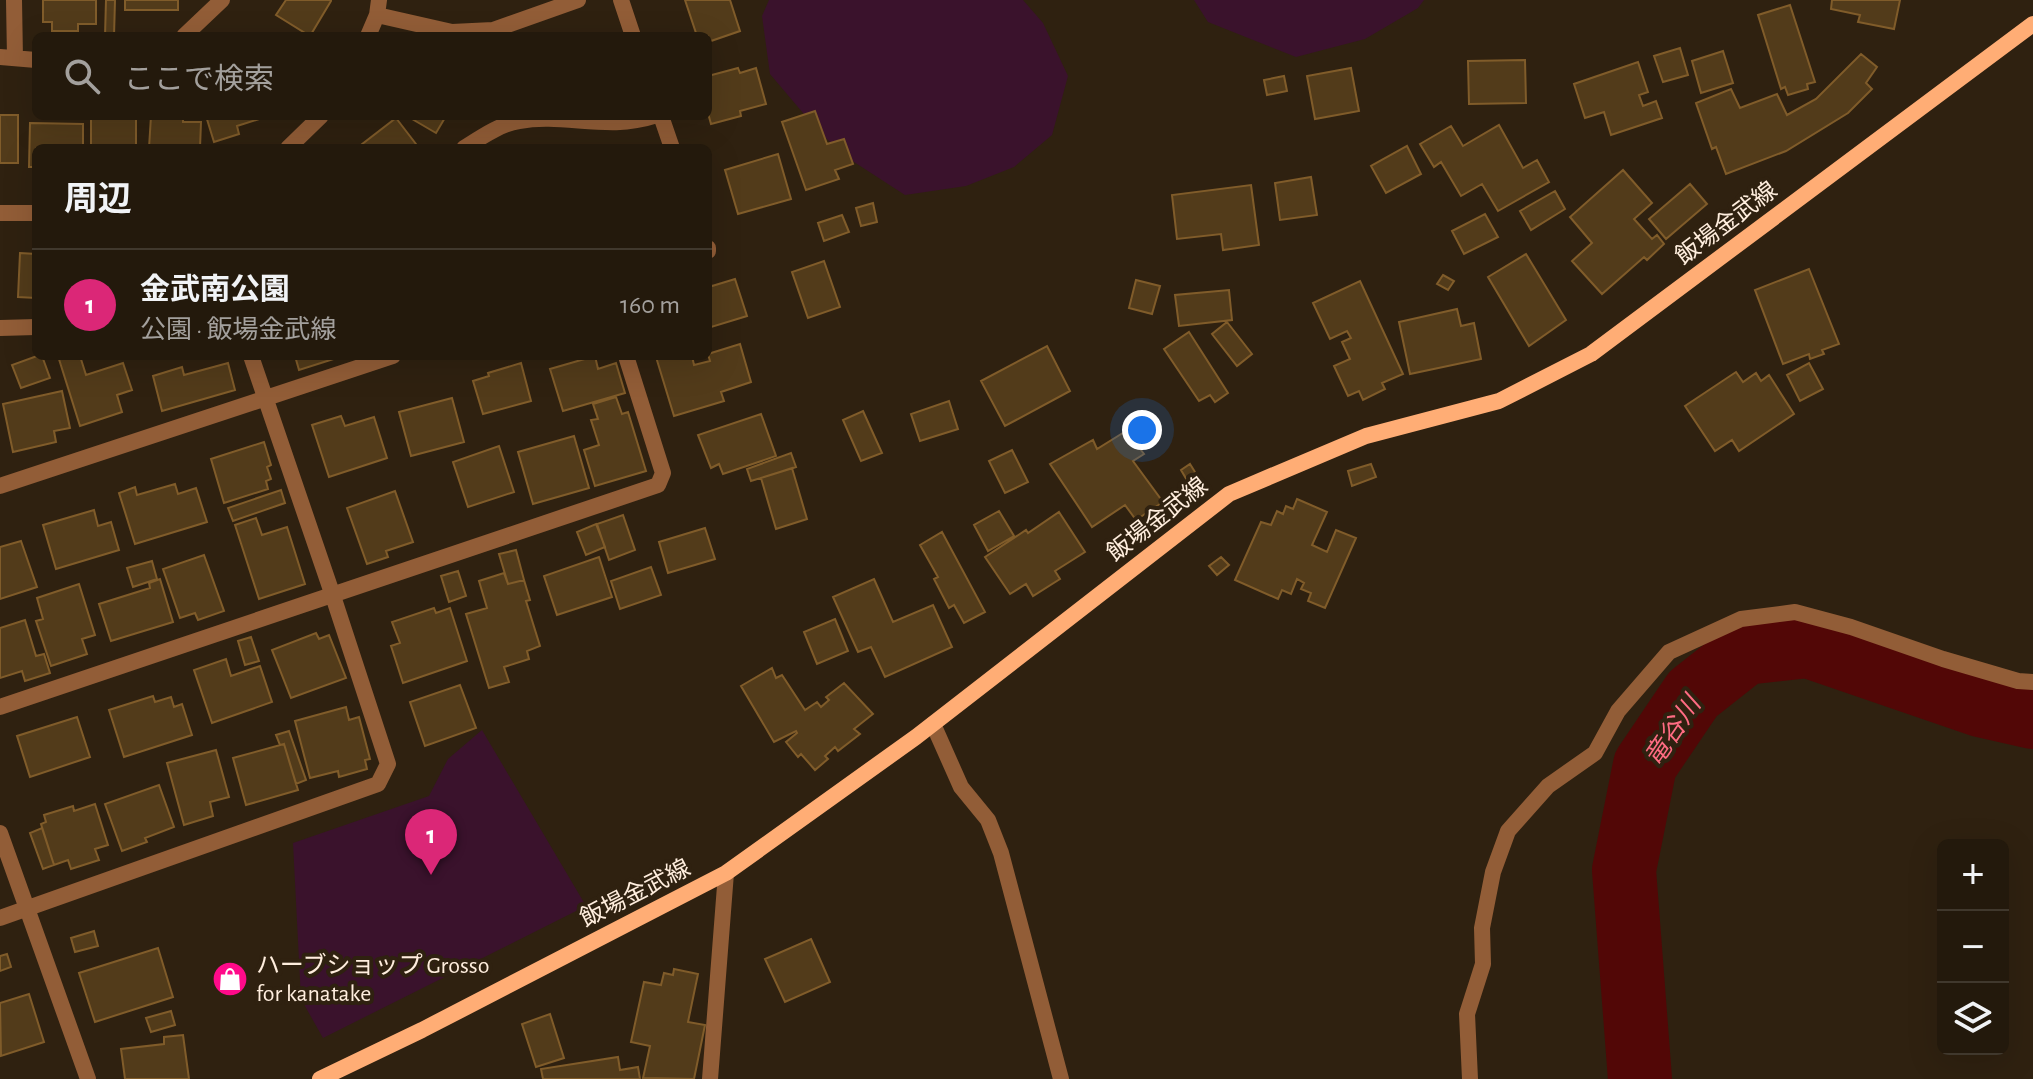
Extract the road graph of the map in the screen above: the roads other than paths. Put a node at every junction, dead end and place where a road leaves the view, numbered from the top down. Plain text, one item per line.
1 (14, 0) edge
2 (222, 0) edge
3 (578, 0) edge
4 (621, 0) edge
5 (378, 7) edge
6 (2033, 24) edge
7 (188, 32) edge
8 (369, 32) edge
9 (632, 32) edge
10 (7, 58) edge
11 (32, 60) edge
12 (317, 120) edge
13 (526, 120) edge
14 (567, 120) edge
15 (643, 120) edge
16 (662, 120) edge
17 (292, 144) edge
18 (472, 144) edge
19 (671, 144) edge
20 (0, 213) edge
21 (32, 213) edge
22 (32, 327) edge
23 (0, 328) edge
24 (252, 360) edge
25 (381, 360) edge
26 (627, 360) edge
27 (265, 399) junction
28 (0, 486) edge
29 (332, 593) junction
30 (2033, 682) edge
31 (0, 707) edge
32 (933, 724) junction
33 (0, 833) edge
34 (726, 873) junction
35 (29, 909) junction
36 (0, 918) edge
37 (88, 1079) edge
38 (320, 1079) edge
39 (710, 1079) edge
40 (1061, 1079) edge
41 (1470, 1079) edge

1 - 10 street
2 - 7 street
3 - 5 street
4 - 9 street
5 - 8 street
6 - 32 main road, 飯場金武線
10 - 11 street
12 - 17 street
13 - 18 street
14 - 15 street
16 - 19 street
20 - 21 street
22 - 23 street
24 - 27 street
25 - 27 street
26 - 29 street
27 - 28 street
27 - 29 street
29 - 31 street
29 - 35 street
30 - 41 street
32 - 34 main road, 飯場金武線
32 - 40 street
33 - 35 street
34 - 38 main road, 飯場金武線
34 - 39 street
35 - 36 street
35 - 37 street

